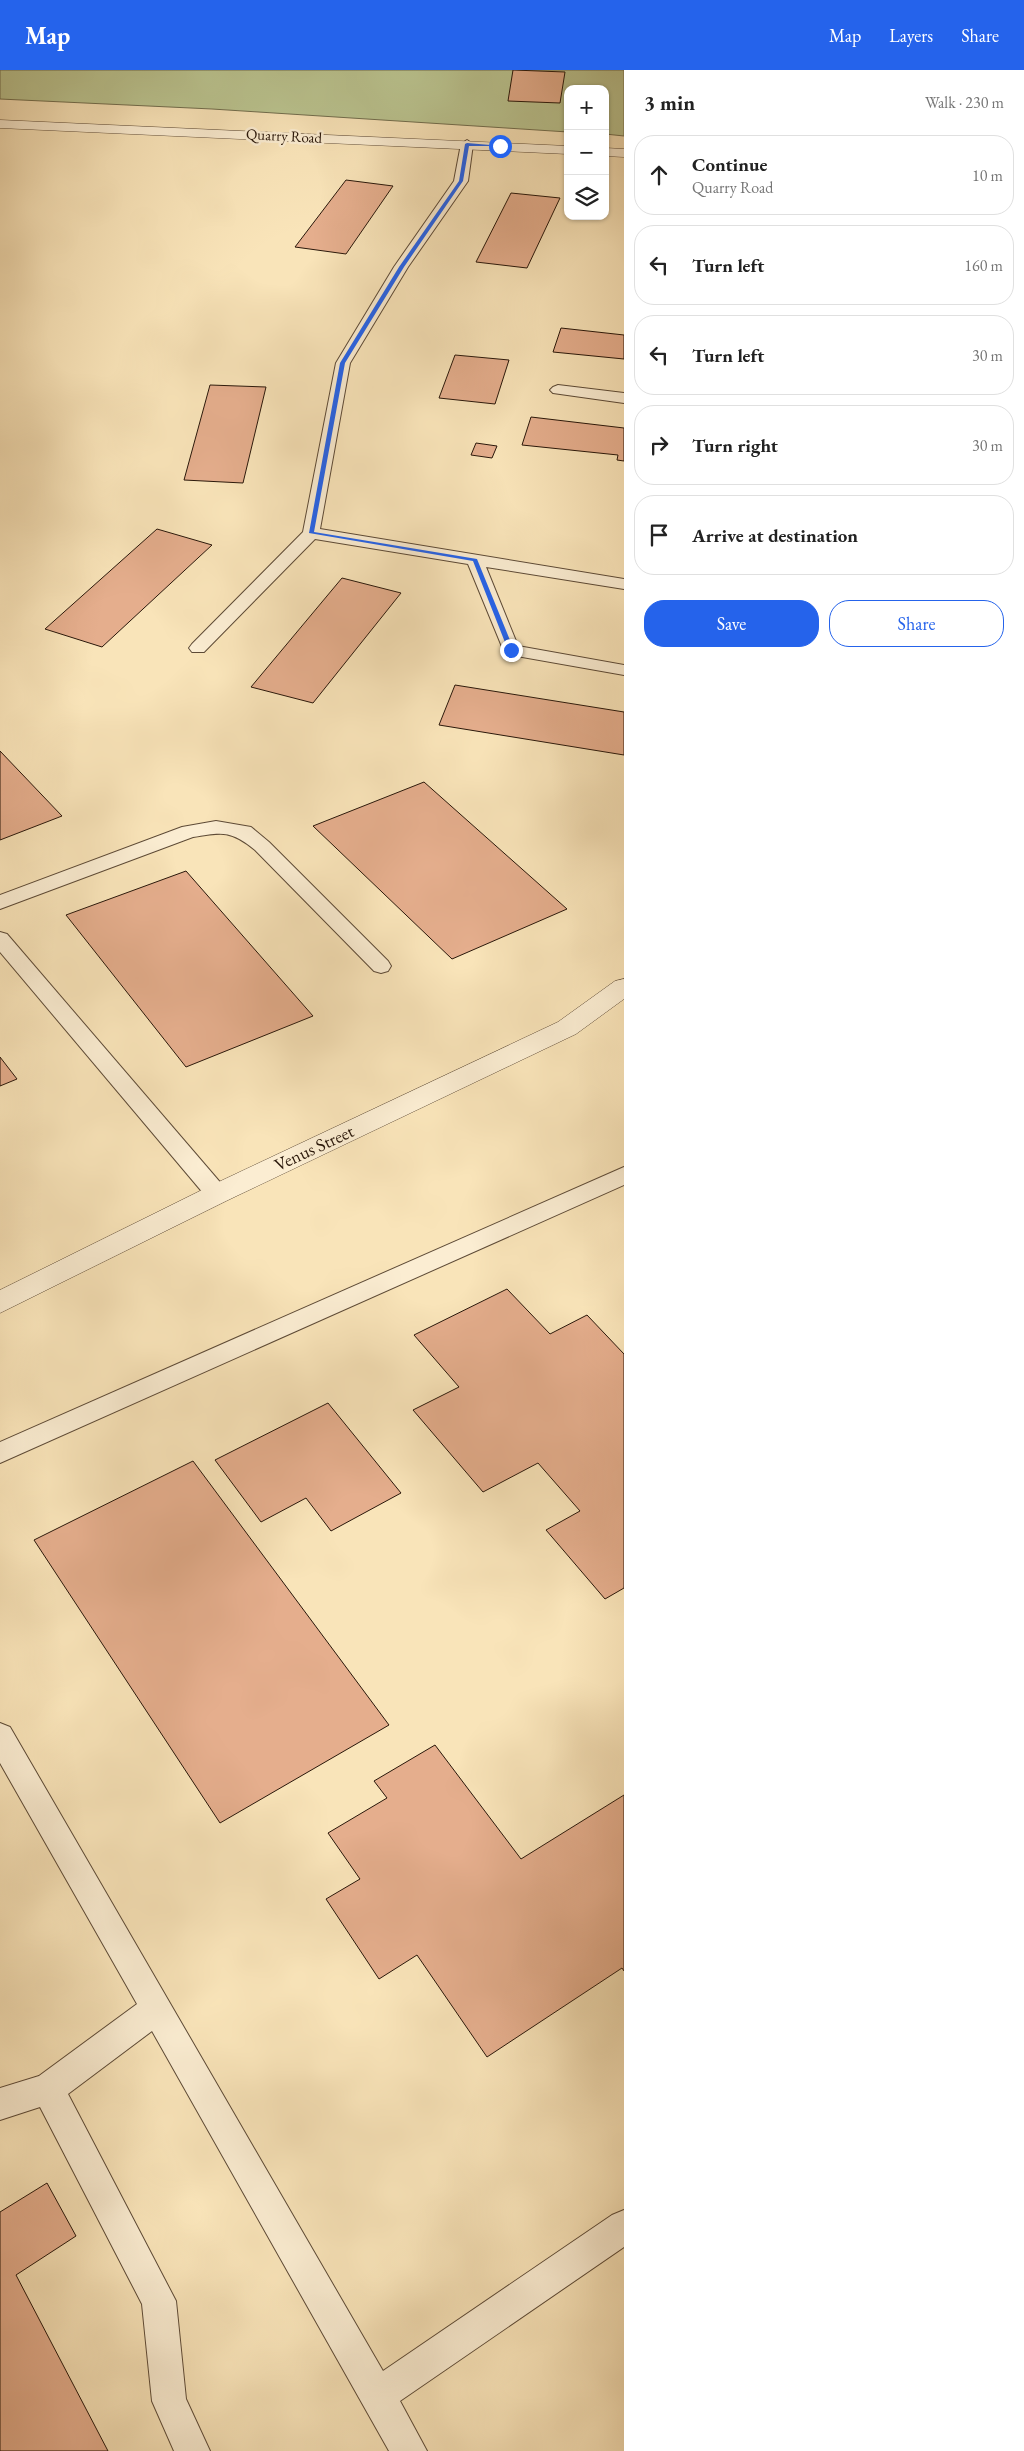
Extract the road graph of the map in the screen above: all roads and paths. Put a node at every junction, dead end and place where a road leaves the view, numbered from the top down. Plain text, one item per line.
1 (0, 124) edge
2 (467, 144) junction
3 (564, 150) edge
4 (609, 152) edge
5 (624, 153) edge
6 (558, 390) dead end
7 (624, 398) edge
8 (311, 533) junction
9 (475, 560) junction
10 (624, 584) edge
11 (198, 648) dead end
12 (624, 670) edge
13 (0, 902) edge
14 (0, 938) edge
15 (381, 966) dead end
16 (624, 987) edge
17 (624, 1175) edge
18 (217, 1194) junction
19 (0, 1302) edge
20 (0, 1453) edge
21 (0, 1736) edge
22 (156, 2009) junction
23 (48, 2089) junction
24 (0, 2104) edge
25 (624, 2227) edge
26 (377, 2396) junction
27 (192, 2451) edge
28 (409, 2451) edge

1 - 2 street, Quarry Road
2 - 3 street, Quarry Road
2 - 8 lane
4 - 5 street
6 - 7 lane
8 - 9 lane
8 - 11 lane
9 - 10 lane
9 - 12 lane
13 - 15 lane
14 - 18 lane
16 - 18 street, Venus Street
17 - 20 lane
18 - 19 street, Venus Street
21 - 22 lane
22 - 23 lane
22 - 26 lane
23 - 24 lane
23 - 27 lane
25 - 26 lane
26 - 28 lane

